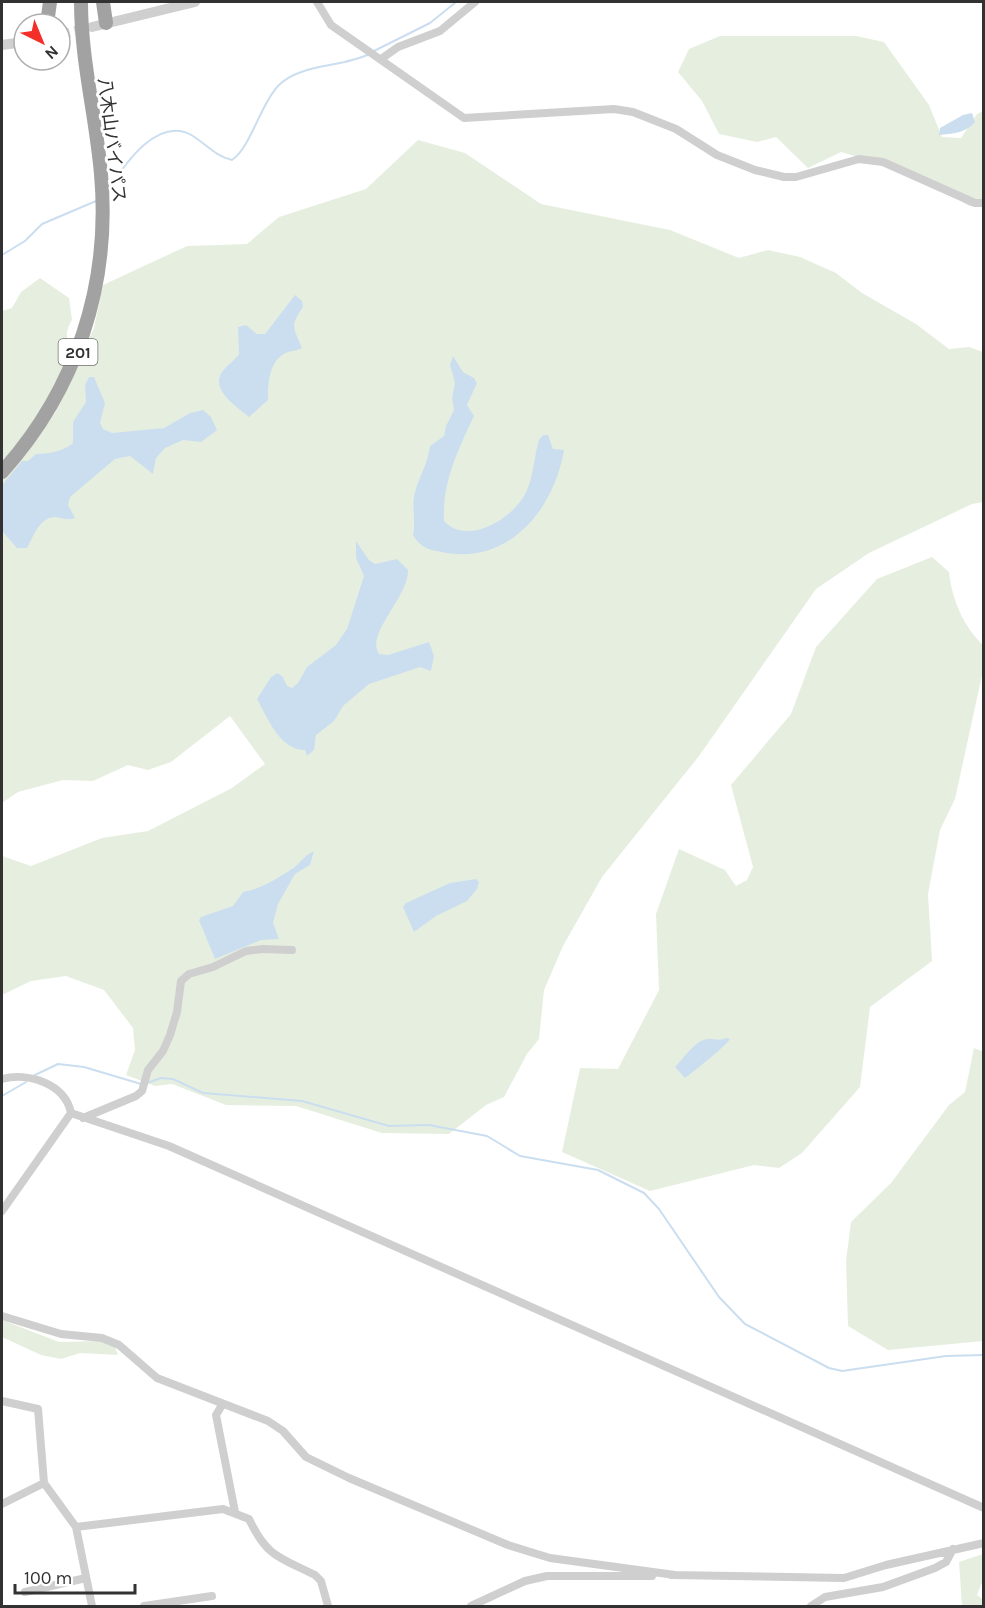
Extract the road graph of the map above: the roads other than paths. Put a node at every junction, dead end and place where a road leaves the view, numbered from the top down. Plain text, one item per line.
1 (81, 2) edge
2 (103, 2) edge
3 (195, 2) edge
4 (317, 2) edge
5 (475, 2) edge
6 (106, 23) junction
7 (92, 27) tunnel mouth
8 (381, 59) junction
9 (984, 203) edge
10 (2, 472) edge
11 (292, 950) dead end
12 (4, 1076) edge
13 (71, 1113) junction
14 (83, 1118) junction
15 (2, 1211) edge
16 (2, 1316) edge
17 (2, 1401) edge
18 (222, 1405) junction
19 (44, 1484) junction
20 (2, 1504) edge
21 (984, 1508) edge
22 (235, 1512) junction
23 (76, 1527) junction
24 (984, 1543) edge
25 (953, 1549) junction
26 (675, 1575) junction
27 (86, 1578) junction
28 (25, 1592) dead end
29 (212, 1596) dead end
30 (92, 1606) edge
31 (144, 1606) edge
32 (328, 1606) edge
33 (471, 1606) edge
34 (811, 1606) edge

1 - 10 highway, 八木山バイパス / 201
2 - 6 highway
3 - 6 street
4 - 8 street
5 - 8 street
6 - 7 street
8 - 9 street
11 - 14 street
12 - 13 street
13 - 14 street
13 - 15 street
14 - 21 street
16 - 18 street
17 - 19 street
18 - 22 street
18 - 26 street
19 - 20 street
19 - 23 street
22 - 23 street
22 - 32 street
23 - 27 street
24 - 25 street
25 - 26 street
25 - 34 street
26 - 33 street
27 - 28 street
27 - 30 street
29 - 31 street

